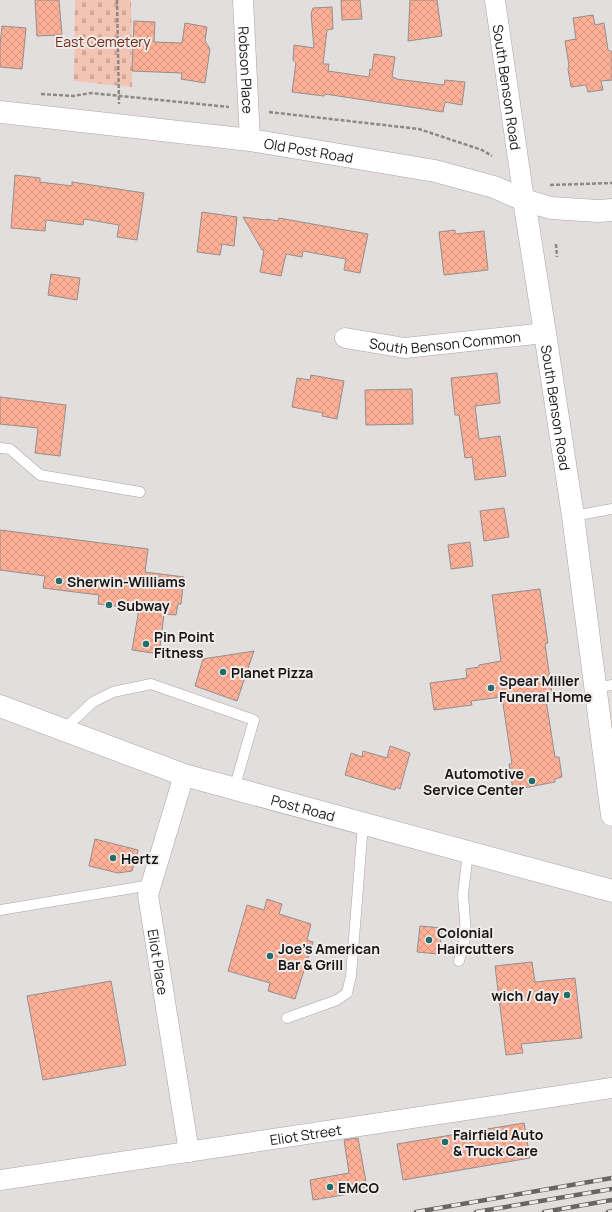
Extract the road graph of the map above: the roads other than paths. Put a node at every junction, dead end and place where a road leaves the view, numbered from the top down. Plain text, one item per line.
1 (243, 0) edge
2 (495, 0) edge
3 (0, 112) edge
4 (250, 140) junction
5 (524, 200) junction
6 (612, 210) edge
7 (545, 333) junction
8 (345, 338) dead end
9 (0, 448) edge
10 (140, 492) dead end
11 (612, 510) edge
12 (573, 516) junction
13 (604, 687) edge
14 (0, 706) edge
15 (63, 730) junction
16 (184, 775) junction
17 (234, 789) junction
18 (612, 815) edge
19 (363, 824) junction
20 (468, 852) junction
21 (151, 885) junction
22 (612, 891) edge
23 (0, 910) edge
24 (459, 961) dead end
25 (287, 1018) dead end
26 (612, 1088) edge
27 (189, 1152) junction
28 (0, 1180) edge

1 - 4 street, Robson Place
2 - 5 street, South Benson Road
3 - 4 street, Old Post Road
4 - 5 street, Old Post Road
5 - 6 street, Old Post Road
5 - 7 street, South Benson Road
7 - 8 street, South Benson Common
7 - 12 street, South Benson Road
9 - 10 lane
11 - 12 lane
12 - 13 street, South Benson Road
13 - 18 street, South Benson Road
14 - 15 street, Post Road
15 - 16 street, Post Road
15 - 17 lane
16 - 17 street, Post Road
16 - 21 street, Eliot Place
17 - 19 street, Post Road
19 - 20 street, Post Road
19 - 25 lane
20 - 22 street, Post Road
20 - 24 lane
21 - 23 lane
21 - 27 street, Eliot Place
26 - 27 street, Eliot Street
27 - 28 street, Eliot Street

